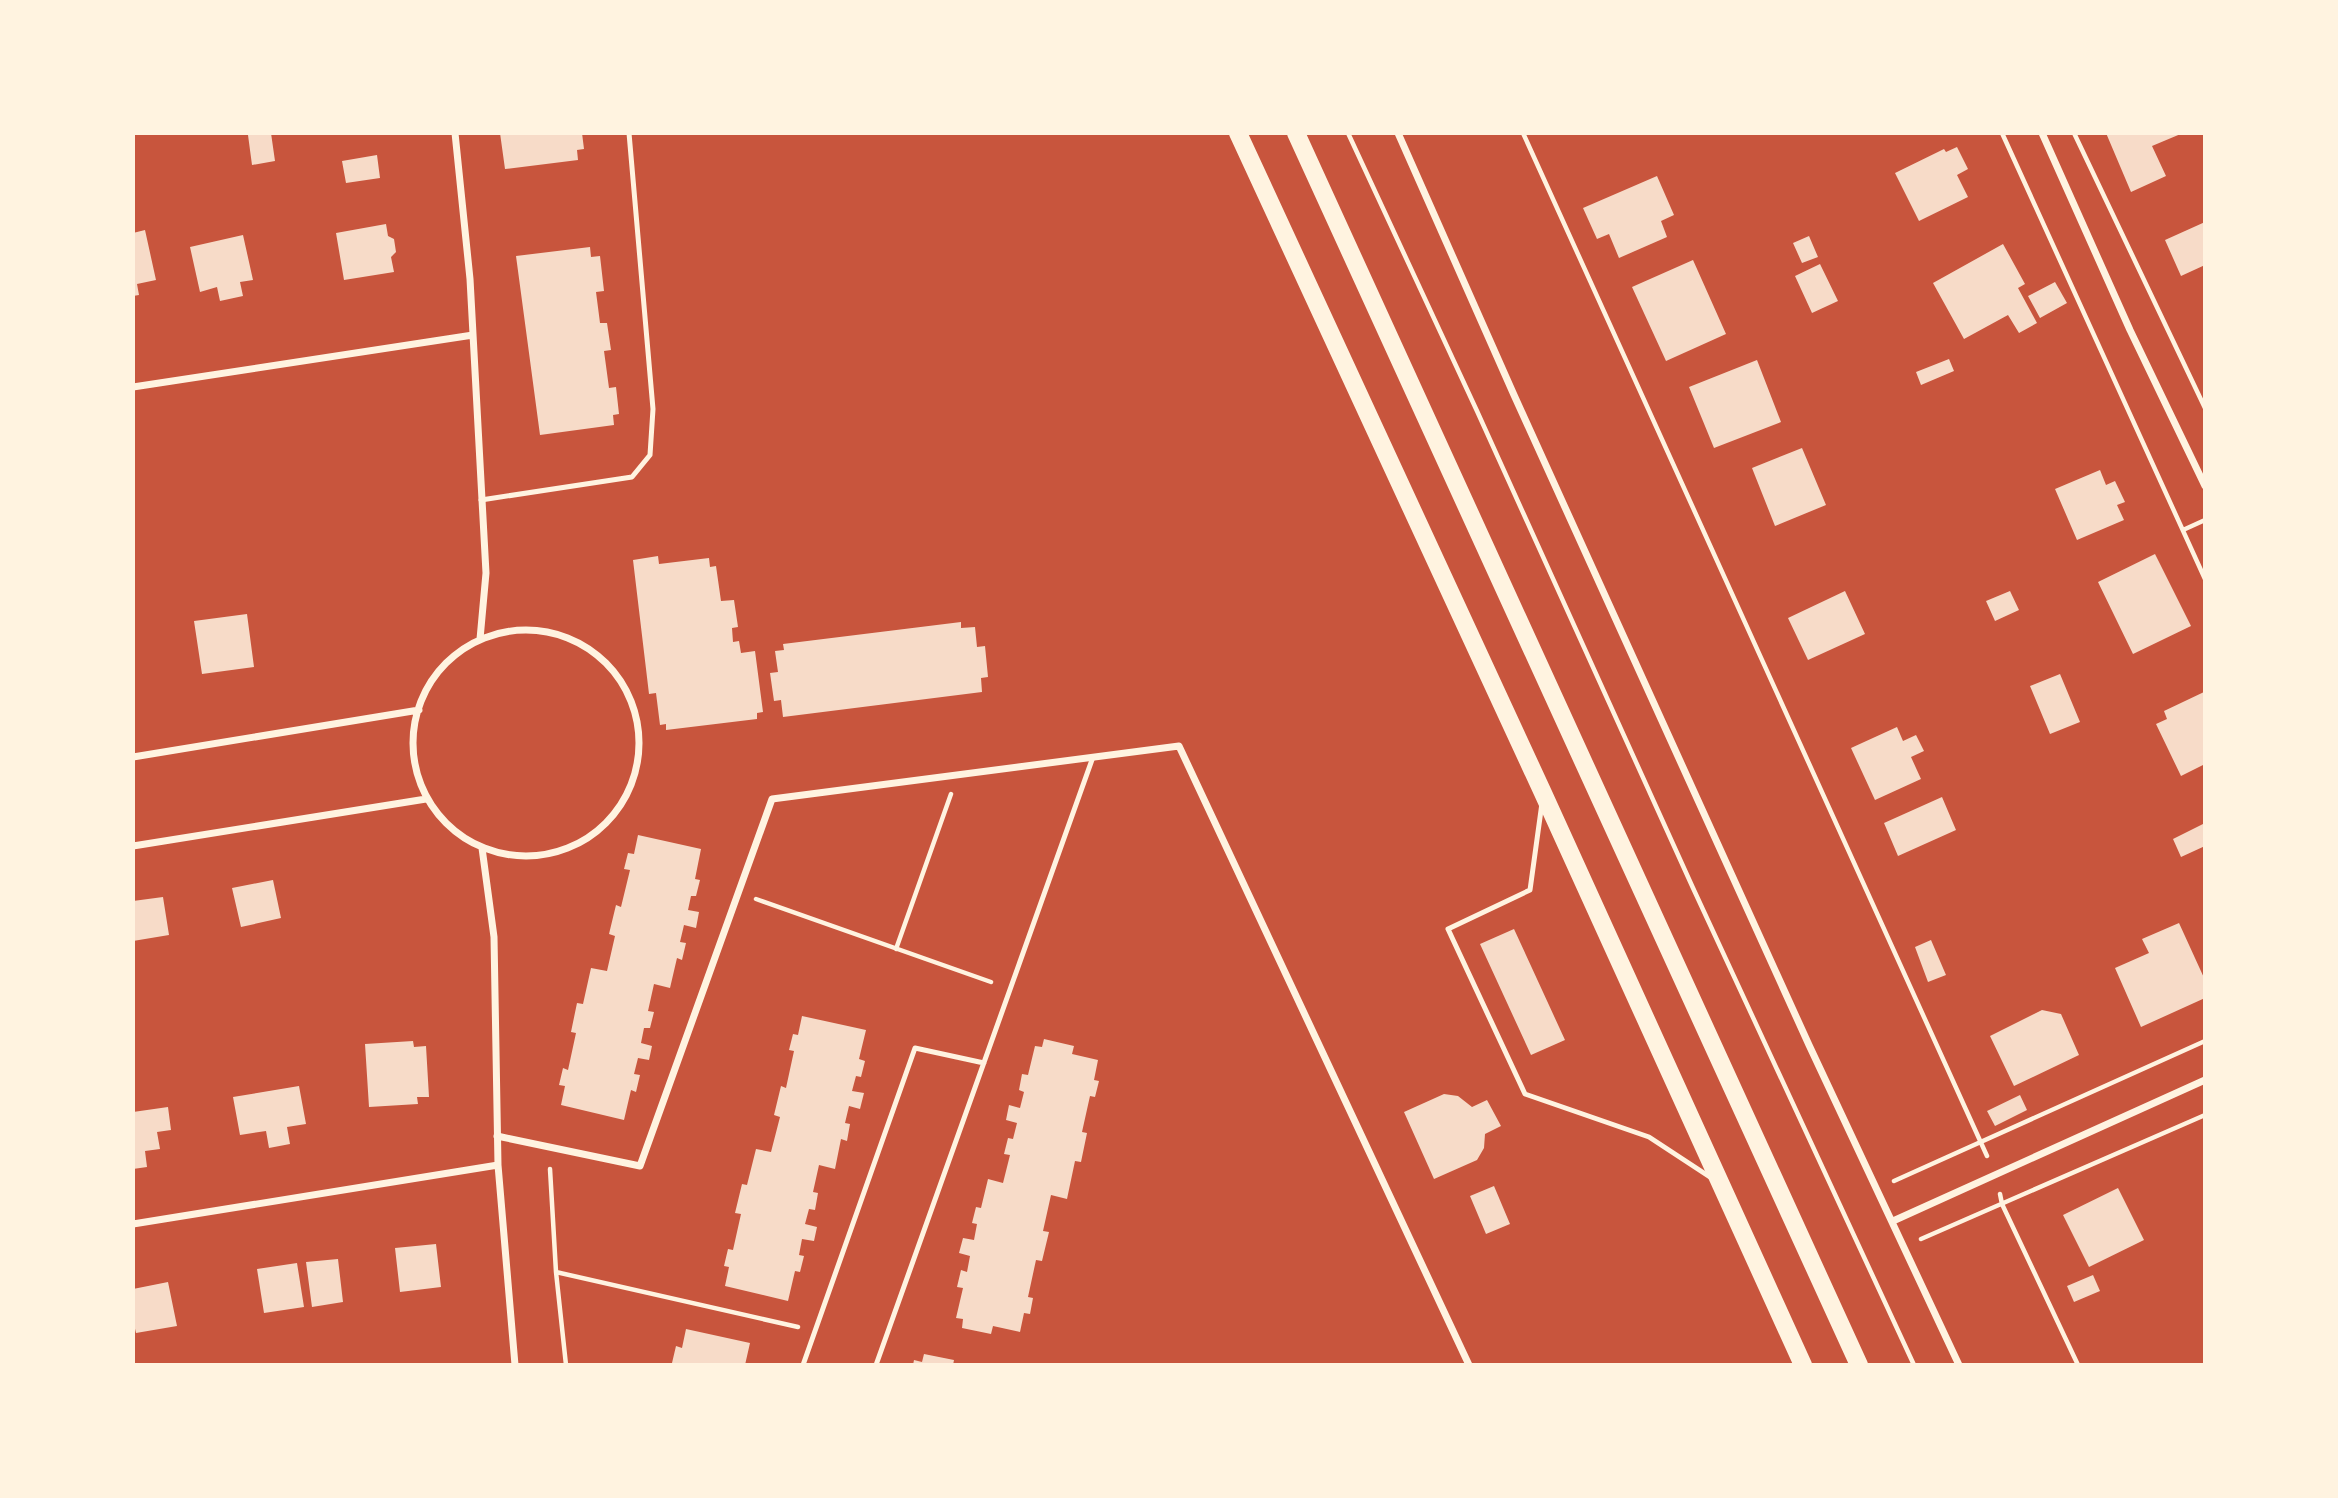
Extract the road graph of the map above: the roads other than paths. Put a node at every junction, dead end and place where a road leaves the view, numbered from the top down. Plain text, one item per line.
1 (455, 133) edge
2 (629, 133) edge
3 (1238, 133) edge
4 (1296, 133) edge
5 (1398, 133) edge
6 (2042, 133) edge
7 (472, 335) junction
8 (133, 387) edge
9 (2205, 486) edge
10 (480, 500) junction
11 (480, 639) junction
12 (418, 710) junction
13 (133, 757) edge
14 (1093, 757) junction
15 (1543, 793) junction
16 (426, 799) junction
17 (133, 846) edge
18 (482, 848) junction
19 (984, 1063) junction
20 (2205, 1080) edge
21 (497, 1136) junction
22 (498, 1164) junction
23 (1718, 1183) junction
24 (1893, 1221) junction
25 (133, 1224) edge
26 (515, 1365) edge
27 (803, 1365) edge
28 (876, 1365) edge
29 (1469, 1365) edge
30 (1803, 1365) edge
31 (1859, 1365) edge
32 (1959, 1365) edge

1 - 7 street
2 - 10 lane
3 - 15 main road
4 - 31 main road
5 - 24 street
6 - 9 street
7 - 8 street
7 - 10 street
10 - 11 street
11 - 12 street
11 - 18 street
12 - 13 street
12 - 16 street
14 - 19 lane
14 - 21 street
14 - 29 street
15 - 23 main road
15 - 23 lane
16 - 17 street
16 - 18 street
18 - 21 street
19 - 27 lane
19 - 28 lane
20 - 24 street
21 - 22 street
22 - 25 street
22 - 26 street
23 - 30 main road
24 - 32 street

